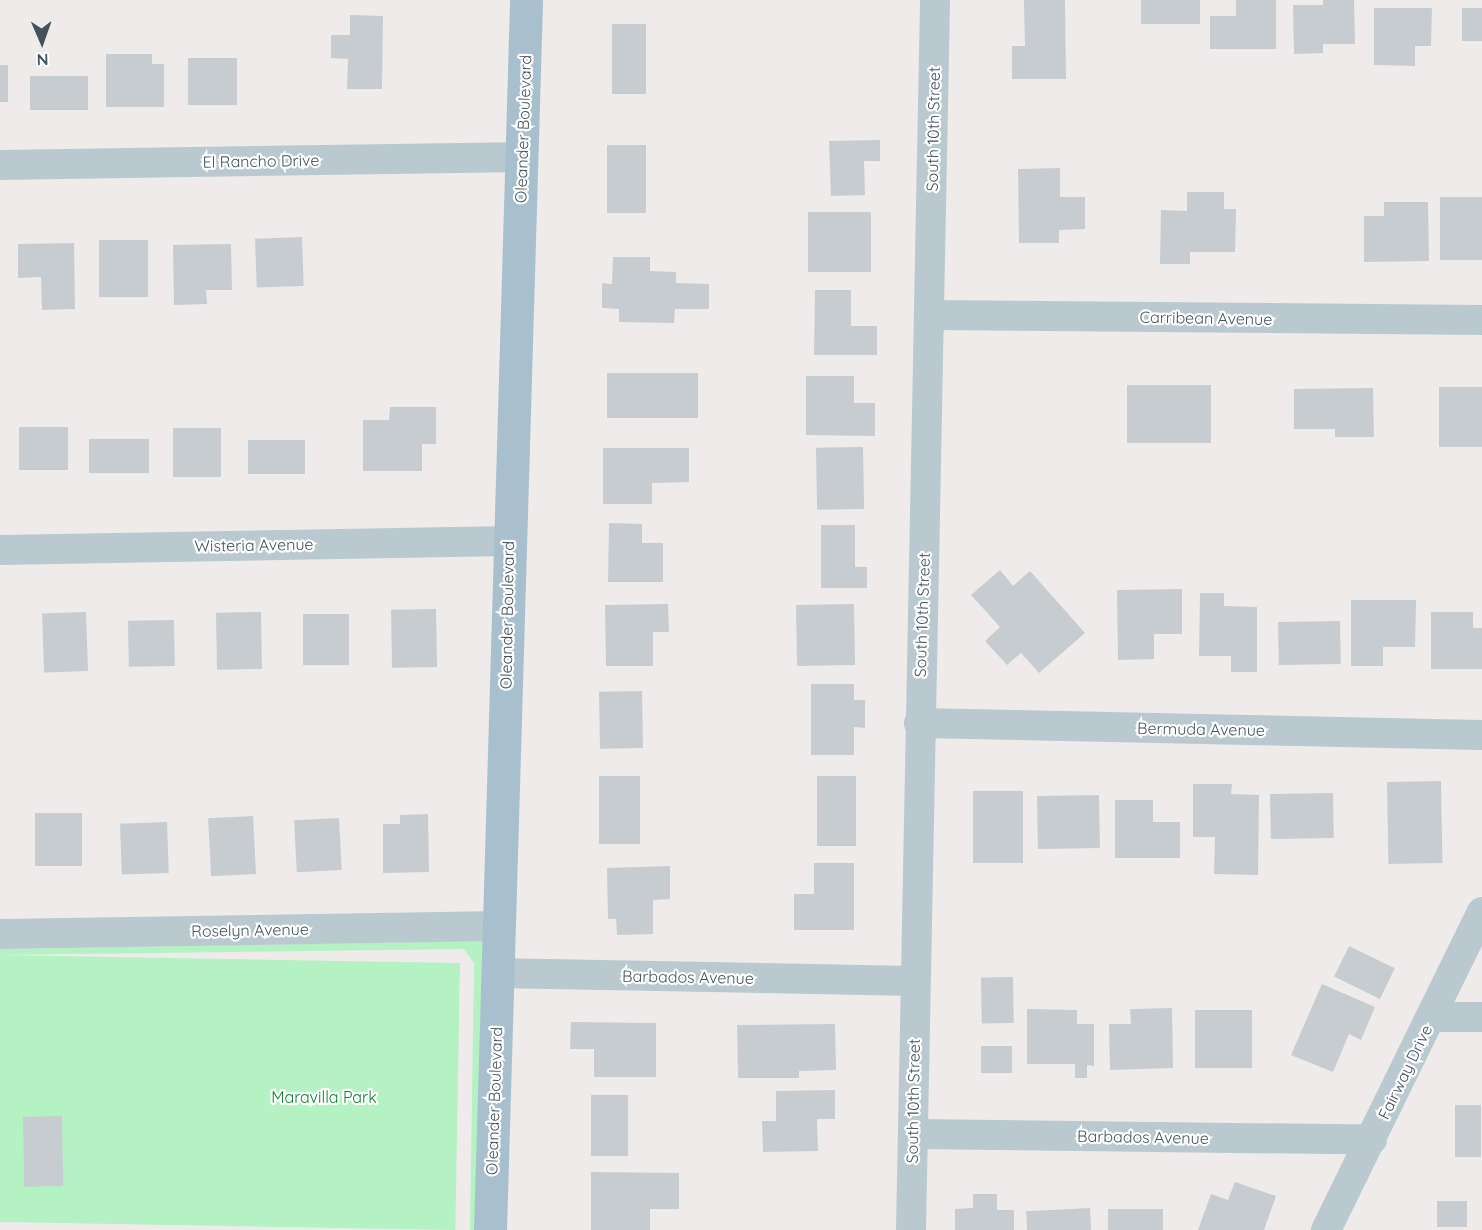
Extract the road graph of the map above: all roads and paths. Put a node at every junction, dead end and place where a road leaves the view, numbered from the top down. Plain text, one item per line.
1 (526, 0) edge
2 (935, 0) edge
3 (522, 157) junction
4 (0, 165) edge
5 (930, 315) junction
6 (1482, 320) edge
7 (509, 541) junction
8 (0, 549) edge
9 (919, 723) junction
10 (1482, 735) edge
11 (1482, 912) edge
12 (500, 926) junction
13 (0, 934) edge
14 (498, 974) junction
15 (914, 981) junction
16 (1432, 1017) junction
17 (1482, 1017) edge
18 (913, 1134) junction
19 (1372, 1140) junction
20 (490, 1230) edge
21 (911, 1230) edge
22 (1326, 1230) edge

1 - 3 main road, Oleander Boulevard
2 - 5 street, South 10th Street
3 - 4 street, El Rancho Drive
3 - 7 main road, Oleander Boulevard
5 - 6 street, Carribean Avenue
5 - 9 street, South 10th Street
7 - 8 street, Wisteria Avenue
7 - 12 main road, Oleander Boulevard
9 - 10 street, Bermuda Avenue
9 - 15 street, South 10th Street
11 - 16 street, Fairway Drive
12 - 13 street, Roselyn Avenue
12 - 14 main road, Oleander Boulevard
14 - 15 street, Barbados Avenue
14 - 20 main road, Oleander Boulevard
15 - 18 street, South 10th Street
16 - 17 street
16 - 19 street, Fairway Drive
18 - 19 street, Barbados Avenue
18 - 21 street, South 10th Street
19 - 22 street, Fairway Drive

